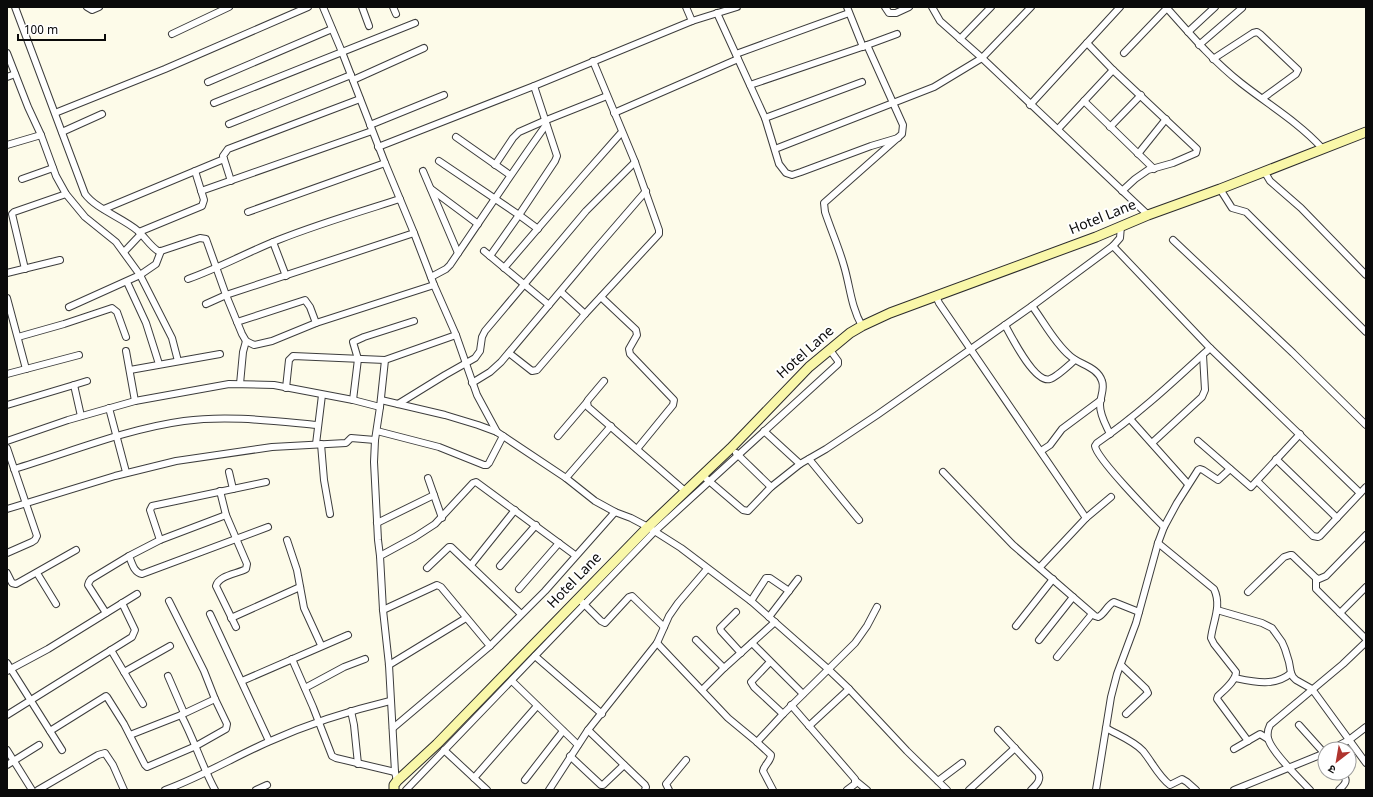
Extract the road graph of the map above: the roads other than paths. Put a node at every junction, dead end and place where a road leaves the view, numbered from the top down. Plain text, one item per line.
1 (15, 7) edge
2 (87, 7) edge
3 (99, 7) edge
4 (229, 7) edge
5 (308, 7) edge
6 (323, 7) edge
7 (362, 7) edge
8 (393, 7) edge
9 (686, 7) edge
10 (737, 7) edge
11 (886, 7) edge
12 (909, 7) edge
13 (932, 7) edge
14 (991, 7) edge
15 (1031, 7) edge
16 (1120, 7) edge
17 (1167, 7) edge
18 (1215, 7) edge
19 (1242, 8) dead end
20 (848, 10) edge
21 (717, 13) junction
22 (396, 14) dead end
23 (692, 21) junction
24 (415, 23) dead end
25 (369, 26) dead end
26 (332, 28) junction
27 (1188, 32) junction
28 (172, 34) dead end
29 (897, 34) dead end
30 (960, 38) junction
31 (1087, 43) junction
32 (1199, 45) junction
33 (865, 46) junction
34 (424, 48) dead end
35 (342, 52) junction
36 (7, 53) edge
37 (1124, 53) dead end
38 (737, 56) junction
39 (982, 58) junction
40 (1213, 59) junction
41 (592, 61) junction
42 (1113, 70) junction
43 (15, 74) junction
44 (7, 77) edge
45 (352, 78) junction
46 (208, 82) dead end
47 (862, 82) dead end
48 (750, 85) junction
49 (534, 86) junction
50 (444, 95) dead end
51 (1141, 95) junction
52 (607, 96) junction
53 (1263, 98) junction
54 (360, 99) junction
55 (1084, 102) junction
56 (214, 103) dead end
57 (893, 103) junction
58 (1030, 104) junction
59 (55, 113) junction
60 (614, 113) junction
61 (102, 114) dead end
62 (765, 118) junction
63 (1166, 119) junction
64 (545, 123) junction
65 (229, 124) dead end
66 (1110, 127) junction
67 (371, 128) junction
68 (1058, 130) junction
69 (62, 132) junction
70 (1366, 132) edge
71 (622, 133) junction
72 (41, 135) junction
73 (456, 137) dead end
74 (899, 138) junction
75 (7, 145) edge
76 (378, 147) junction
77 (1322, 148) junction
78 (775, 149) junction
79 (1138, 154) junction
80 (224, 159) junction
81 (439, 161) dead end
82 (635, 162) junction
83 (385, 163) junction
84 (495, 165) junction
85 (54, 168) junction
86 (1154, 168) junction
87 (195, 171) junction
88 (423, 171) dead end
89 (510, 175) junction
90 (1266, 175) junction
91 (22, 178) dead end
92 (231, 181) junction
93 (431, 188) junction
94 (201, 191) junction
95 (1122, 191) junction
96 (646, 192) junction
97 (66, 194) junction
98 (1224, 195) junction
99 (400, 199) junction
100 (495, 199) junction
101 (104, 209) junction
102 (248, 212) dead end
103 (519, 215) junction
104 (1148, 215) junction
105 (478, 224) junction
106 (538, 229) junction
107 (1121, 230) junction
108 (140, 233) junction
109 (414, 233) junction
110 (1173, 240) dead end
111 (273, 242) junction
112 (1112, 246) junction
113 (161, 251) junction
114 (484, 251) dead end
115 (124, 252) junction
116 (458, 253) junction
117 (490, 256) junction
118 (60, 260) dead end
119 (504, 268) junction
120 (25, 269) junction
121 (216, 269) junction
122 (7, 273) edge
123 (140, 275) junction
124 (1366, 275) edge
125 (286, 276) junction
126 (431, 277) junction
127 (188, 279) dead end
128 (127, 282) junction
129 (524, 284) junction
130 (434, 285) junction
131 (561, 292) junction
132 (226, 296) junction
133 (601, 297) junction
134 (7, 298) edge
135 (938, 300) junction
136 (206, 304) dead end
137 (549, 305) junction
138 (1032, 306) junction
139 (69, 307) dead end
140 (585, 314) junction
141 (414, 321) dead end
142 (238, 322) junction
143 (316, 324) junction
144 (1005, 325) junction
145 (862, 326) junction
146 (1366, 332) edge
147 (456, 334) junction
148 (18, 337) junction
149 (126, 337) dead end
150 (246, 341) junction
151 (1210, 348) junction
152 (971, 350) junction
153 (126, 351) dead end
154 (509, 353) junction
155 (220, 354) dead end
156 (833, 354) junction
157 (79, 355) dead end
158 (1203, 355) junction
159 (358, 359) junction
160 (385, 360) junction
161 (1075, 360) junction
162 (178, 361) junction
163 (467, 363) junction
164 (159, 364) junction
165 (26, 369) junction
166 (130, 370) junction
167 (7, 374) edge
168 (87, 380) dead end
169 (604, 381) dead end
170 (472, 383) junction
171 (240, 384) junction
172 (74, 385) junction
173 (286, 388) junction
174 (322, 395) junction
175 (353, 400) junction
176 (381, 400) junction
177 (1101, 400) junction
178 (135, 401) junction
179 (587, 402) junction
180 (398, 404) junction
181 (7, 405) edge
182 (380, 407) junction
183 (110, 408) junction
184 (81, 416) junction
185 (1130, 419) junction
186 (317, 425) junction
187 (1366, 425) edge
188 (611, 426) junction
189 (377, 431) junction
190 (764, 431) junction
191 (500, 434) junction
192 (1110, 434) junction
193 (1300, 434) junction
194 (116, 436) junction
195 (558, 436) dead end
196 (375, 440) junction
197 (7, 441) edge
198 (1198, 441) dead end
199 (1152, 443) junction
200 (319, 444) junction
201 (7, 448) edge
202 (637, 449) junction
203 (735, 451) junction
204 (1041, 451) junction
205 (809, 459) junction
206 (1276, 460) junction
207 (800, 464) junction
208 (14, 469) junction
209 (1230, 469) junction
210 (126, 472) junction
211 (229, 472) dead end
212 (943, 472) dead end
213 (428, 478) dead end
214 (566, 478) junction
215 (706, 478) junction
216 (1257, 481) junction
217 (266, 482) dead end
218 (1188, 484) junction
219 (1366, 486) edge
220 (771, 487) junction
221 (233, 489) junction
222 (220, 491) junction
223 (685, 491) junction
224 (1360, 493) junction
225 (434, 495) junction
226 (1111, 497) dead end
227 (26, 504) junction
228 (7, 509) edge
229 (515, 510) junction
230 (615, 512) junction
231 (330, 514) dead end
232 (226, 515) junction
233 (442, 518) junction
234 (1086, 518) junction
235 (1337, 518) junction
236 (859, 520) dead end
237 (377, 523) junction
238 (536, 525) junction
239 (268, 527) dead end
240 (1164, 527) junction
241 (651, 529) junction
242 (1366, 535) edge
243 (236, 539) junction
244 (160, 540) junction
245 (287, 540) dead end
246 (559, 543) junction
247 (1158, 543) junction
248 (76, 550) dead end
249 (7, 553) edge
250 (575, 555) junction
251 (129, 556) junction
252 (380, 556) junction
253 (471, 565) junction
254 (500, 566) dead end
255 (1040, 567) junction
256 (427, 568) dead end
257 (708, 568) junction
258 (7, 573) edge
259 (37, 573) junction
260 (1316, 578) junction
261 (798, 579) dead end
262 (1053, 579) junction
263 (300, 587) junction
264 (1366, 587) edge
265 (519, 589) dead end
266 (789, 591) junction
267 (1248, 592) dead end
268 (137, 594) dead end
269 (1073, 597) junction
270 (169, 601) dead end
271 (581, 601) junction
272 (751, 601) junction
273 (122, 603) junction
274 (56, 604) dead end
275 (876, 607) dead end
276 (383, 610) junction
277 (1218, 610) junction
278 (736, 612) dead end
279 (1139, 612) junction
280 (106, 613) junction
281 (210, 614) dead end
282 (522, 614) junction
283 (1092, 614) junction
284 (1340, 614) junction
285 (769, 617) junction
286 (231, 618) junction
287 (466, 618) junction
288 (775, 622) junction
289 (1016, 626) dead end
290 (236, 627) dead end
291 (664, 627) junction
292 (348, 635) dead end
293 (1366, 639) edge
294 (696, 640) dead end
295 (1039, 640) dead end
296 (1366, 642) edge
297 (656, 643) junction
298 (752, 643) junction
299 (321, 645) junction
300 (170, 646) dead end
301 (490, 646) junction
302 (112, 650) junction
303 (740, 653) junction
304 (535, 656) junction
305 (1057, 657) dead end
306 (292, 659) junction
307 (365, 659) dead end
308 (770, 662) junction
309 (7, 663) edge
310 (389, 665) junction
311 (1121, 665) junction
312 (724, 668) junction
313 (828, 669) junction
314 (9, 670) edge
315 (124, 672) junction
316 (1291, 673) junction
317 (168, 676) dead end
318 (1235, 678) junction
319 (242, 681) junction
320 (512, 681) junction
321 (305, 688) junction
322 (849, 689) junction
323 (1312, 689) junction
324 (702, 690) junction
325 (803, 694) junction
326 (215, 699) junction
327 (31, 701) junction
328 (390, 701) junction
329 (143, 704) dead end
330 (791, 705) junction
331 (537, 706) junction
332 (351, 711) junction
333 (182, 714) junction
334 (602, 714) junction
335 (783, 714) junction
336 (1126, 714) dead end
337 (7, 715) edge
338 (318, 721) junction
339 (1299, 725) dead end
340 (809, 726) junction
341 (1366, 727) edge
342 (393, 728) junction
343 (1106, 728) junction
344 (588, 730) junction
345 (998, 730) dead end
346 (50, 731) junction
347 (562, 731) junction
348 (130, 735) junction
349 (1268, 739) junction
350 (1248, 740) junction
351 (1349, 740) junction
352 (269, 741) junction
353 (757, 742) junction
354 (39, 745) dead end
355 (578, 745) junction
356 (1317, 745) edge
357 (196, 746) junction
358 (1015, 748) junction
359 (1234, 749) dead end
360 (7, 750) edge
361 (62, 750) dead end
362 (444, 750) junction
363 (570, 756) junction
364 (1317, 757) edge
365 (686, 760) dead end
366 (14, 761) junction
367 (962, 763) dead end
368 (1366, 763) edge
369 (358, 764) junction
370 (624, 764) junction
371 (7, 765) edge
372 (1290, 768) junction
373 (206, 773) junction
374 (474, 778) junction
375 (525, 780) dead end
376 (856, 780) junction
377 (395, 781) edge
378 (938, 781) junction
379 (1346, 781) edge
380 (267, 785) dead end
381 (32, 790) edge
382 (38, 790) edge
383 (124, 790) edge
384 (168, 790) edge
385 (215, 790) edge
386 (256, 790) edge
387 (406, 790) edge
388 (487, 790) edge
389 (548, 790) edge
390 (645, 790) edge
391 (669, 790) edge
392 (773, 790) edge
393 (848, 790) edge
394 (867, 790) edge
395 (947, 790) edge
396 (969, 790) edge
397 (1031, 790) edge
398 (1096, 790) edge
399 (1196, 790) edge
400 (1234, 790) edge
401 (1310, 790) edge
402 (1338, 790) edge

1 - 59 street
2 - 3 street
4 - 28 street
5 - 59 street
6 - 26 street
7 - 25 street
8 - 22 street
9 - 23 street
10 - 21 street
11 - 12 street
13 - 30 street
14 - 30 street
15 - 39 street
16 - 31 street
17 - 27 street
17 - 37 street
18 - 27 street
19 - 32 street
20 - 33 street
20 - 38 street
21 - 23 street
21 - 38 street
23 - 41 street
24 - 35 street
26 - 35 street
26 - 46 street
27 - 32 street
29 - 33 street
30 - 39 street
31 - 42 street
31 - 58 street
32 - 40 street
33 - 48 street
33 - 57 street
34 - 45 street
35 - 45 street
35 - 56 street
36 - 43 street
38 - 48 street
38 - 60 street
39 - 57 street
39 - 58 street
40 - 53 street
40 - 53 street
41 - 49 street
41 - 52 street
42 - 51 street
42 - 55 street
43 - 44 street
43 - 72 street
45 - 54 street
45 - 65 street
47 - 62 street
48 - 62 street
49 - 64 street
49 - 76 street
50 - 67 street
51 - 63 street
51 - 66 street
52 - 60 street
52 - 64 street
53 - 77 street
54 - 67 street
54 - 80 street
55 - 66 street
55 - 68 street
57 - 74 street
57 - 78 street
58 - 68 street
59 - 69 street
60 - 71 street
61 - 69 street
62 - 78 street
63 - 79 street
63 - 86 street
64 - 84 street
64 - 89 street
64 - 103 street
66 - 79 street
67 - 76 street
67 - 92 street
68 - 95 street
69 - 101 street
70 - 77 street, Hotel Lane
71 - 82 street
71 - 106 street
72 - 75 street
72 - 85 street
73 - 84 street
74 - 78 street
74 - 145 street
76 - 83 street
77 - 90 street, Hotel Lane
79 - 86 street
80 - 87 street
80 - 92 street
81 - 100 street
82 - 96 street
82 - 129 street
83 - 99 street
83 - 102 street
84 - 89 street
85 - 91 street
85 - 97 street
86 - 95 street
87 - 94 street
87 - 101 street
88 - 93 street
89 - 100 street
90 - 98 street, Hotel Lane
90 - 124 street
92 - 94 street
93 - 105 street
93 - 116 street
94 - 108 street
95 - 104 street
96 - 131 street
96 - 133 street
97 - 115 street
97 - 120 street
98 - 104 street, Hotel Lane
98 - 146 street
99 - 109 street
99 - 111 street
100 - 103 street
100 - 105 street
101 - 108 street
103 - 106 street
103 - 117 street
104 - 107 street, Hotel Lane
105 - 116 street
106 - 119 street
107 - 112 street
107 - 135 street, Hotel Lane
108 - 113 street
108 - 115 street
109 - 125 street
109 - 126 street
110 - 187 street
111 - 121 street
111 - 125 street
112 - 138 street
112 - 151 street
113 - 121 street
113 - 123 street
114 - 117 street
115 - 123 street
116 - 126 street
117 - 119 street
118 - 120 street
119 - 129 street
120 - 122 street
121 - 127 street
121 - 132 street
123 - 128 street
123 - 162 street
125 - 132 street
126 - 130 street
128 - 139 street
128 - 164 street
129 - 137 street
129 - 163 street
130 - 143 street
130 - 147 street
131 - 137 street
131 - 140 street
132 - 136 street
132 - 142 street
133 - 140 street
133 - 202 street
134 - 148 street
135 - 145 street, Hotel Lane
135 - 152 street
137 - 154 street
138 - 144 street
138 - 161 street
140 - 154 street
141 - 159 street
142 - 143 street
142 - 150 street
143 - 150 street
144 - 152 street
144 - 161 street
145 - 156 street, Hotel Lane
147 - 160 street
147 - 163 street
148 - 149 street
148 - 165 street
150 - 171 street
151 - 158 street
151 - 193 street
152 - 204 street
152 - 205 street
153 - 166 street
154 - 170 street
155 - 162 street
156 - 190 street
156 - 203 street, Hotel Lane
157 - 165 street
158 - 185 street
158 - 199 street
159 - 160 street
159 - 173 street
159 - 175 street
160 - 176 street
161 - 177 street
162 - 164 street
163 - 170 street
163 - 180 street
164 - 166 street
165 - 167 street
166 - 178 street
168 - 172 street
169 - 179 street
170 - 191 street
171 - 173 street
171 - 178 street
172 - 181 street
172 - 184 street
173 - 174 street
174 - 175 street
174 - 186 street
175 - 182 street
176 - 180 street
176 - 182 street
177 - 192 street
177 - 204 street
178 - 183 street
179 - 188 street
179 - 195 street
180 - 191 street
182 - 189 street
183 - 184 street
183 - 194 street
184 - 197 street
185 - 192 street
185 - 199 street
186 - 194 street
186 - 200 street
188 - 202 street
188 - 214 street
189 - 191 street
189 - 196 street
190 - 203 street
190 - 207 street
191 - 214 street
192 - 240 street
193 - 206 street
193 - 224 street
194 - 208 street
194 - 210 street
196 - 200 street
196 - 237 street
198 - 209 street
199 - 218 street
200 - 210 street
200 - 231 street
201 - 208 street
202 - 223 street
203 - 215 street, Hotel Lane
203 - 220 street
204 - 234 street
205 - 207 street
205 - 236 street
206 - 216 street
206 - 235 street
207 - 220 street
208 - 227 street
209 - 216 street
209 - 218 street
210 - 227 street
211 - 221 street
212 - 255 street
213 - 225 street
214 - 230 street
215 - 220 street
215 - 223 street, Hotel Lane
215 - 241 street
216 - 235 street
217 - 221 street
218 - 240 street
219 - 224 street
221 - 222 street
222 - 232 street
222 - 244 street
223 - 241 street, Hotel Lane
224 - 235 street
225 - 233 street
225 - 237 street
226 - 234 street
227 - 228 street
227 - 249 street
229 - 233 street
229 - 238 street
229 - 253 street
230 - 241 street
230 - 250 street
232 - 243 street
232 - 244 street
233 - 252 street
234 - 255 street
237 - 252 street
238 - 246 street
238 - 254 street
239 - 243 street
240 - 247 street
241 - 257 street
241 - 271 street, Hotel Lane
242 - 260 street
243 - 251 street
243 - 286 street
244 - 251 street
245 - 263 street
246 - 250 street
246 - 265 street
247 - 277 street
247 - 279 street
248 - 259 street
250 - 282 street
251 - 280 street
252 - 276 street
253 - 256 street
253 - 282 street
255 - 262 street
257 - 272 street
257 - 291 street
258 - 259 street
259 - 274 street
260 - 267 street
260 - 284 street
261 - 266 street
262 - 269 street
262 - 289 street
263 - 286 street
263 - 299 street
264 - 284 street
266 - 272 street
266 - 285 street
268 - 273 street
269 - 283 street
269 - 295 street
270 - 326 street
271 - 291 street
271 - 304 street
271 - 377 street, Hotel Lane
272 - 285 street
273 - 280 street
273 - 302 street
275 - 313 street
276 - 287 street
276 - 310 street
277 - 316 street
277 - 318 street
278 - 303 street
279 - 283 street
279 - 311 street
280 - 314 street
281 - 319 street
282 - 301 street
283 - 305 street
284 - 293 street
285 - 288 street
286 - 290 street
287 - 301 street
287 - 310 street
288 - 298 street
288 - 313 street
291 - 297 street
292 - 299 street
294 - 312 street
296 - 323 street
297 - 324 street
297 - 334 street
298 - 303 street
298 - 308 street
299 - 306 street
300 - 315 street
301 - 342 street
302 - 315 street
302 - 327 street
303 - 312 street
304 - 320 street
304 - 334 street
306 - 319 street
306 - 321 street
307 - 321 street
308 - 325 street
308 - 335 street
309 - 314 street
310 - 328 street
311 - 336 street
311 - 343 street
312 - 324 street
313 - 322 street
313 - 325 street
314 - 327 street
315 - 329 street
316 - 318 street
316 - 323 street
317 - 333 street
318 - 350 street
319 - 352 street
320 - 331 street
320 - 362 street
321 - 338 street
322 - 340 street
322 - 378 street
323 - 349 street
323 - 351 street
324 - 353 street
325 - 330 street
326 - 333 street
326 - 357 street
327 - 337 street
327 - 346 street
328 - 332 street
328 - 342 street
330 - 335 street
330 - 340 street
331 - 347 street
331 - 374 street
332 - 338 street
332 - 369 street
333 - 348 street
333 - 357 street
334 - 344 street
335 - 353 street
338 - 352 street
338 - 369 street
339 - 356 street
340 - 376 street
341 - 351 street
342 - 377 street
343 - 398 street
343 - 399 street
344 - 355 street
344 - 370 street
345 - 358 street
346 - 348 street
346 - 361 street
347 - 355 street
347 - 375 street
348 - 357 street
349 - 350 street
349 - 372 street
350 - 359 street
351 - 368 street
352 - 373 street
353 - 392 street
354 - 366 street
355 - 363 street
357 - 373 street
358 - 396 street
358 - 397 street
360 - 366 street
362 - 374 street
362 - 387 street
363 - 370 street
363 - 389 street
364 - 372 street
365 - 391 street
366 - 371 street
366 - 381 street
367 - 378 street
369 - 377 street
370 - 390 street
372 - 400 street
372 - 401 street
373 - 384 street
373 - 385 street
374 - 388 street
376 - 393 street
376 - 394 street
378 - 395 street
379 - 402 street
380 - 386 street
382 - 383 street

